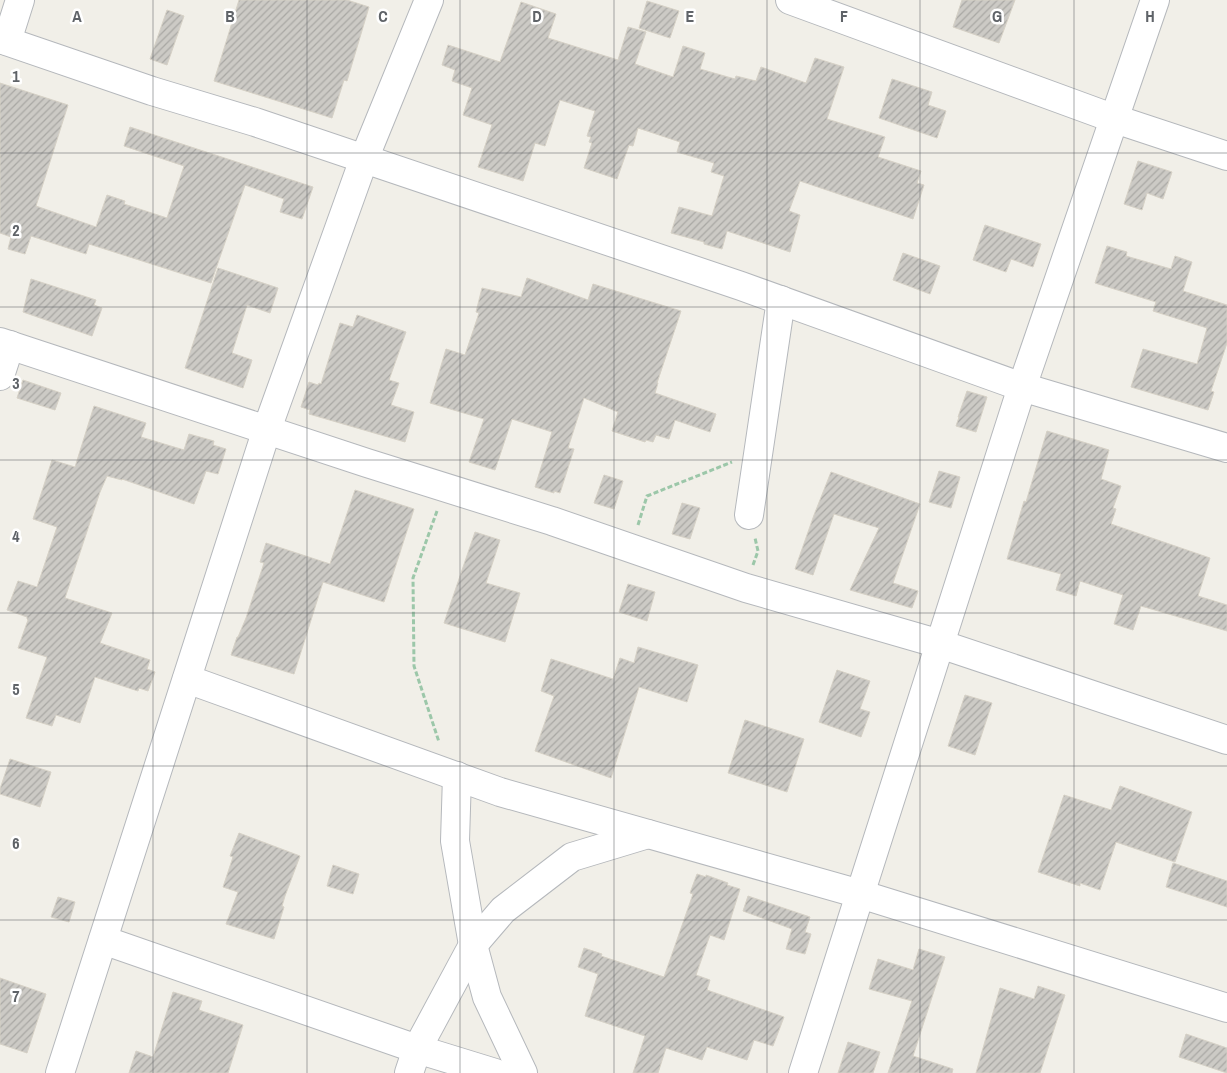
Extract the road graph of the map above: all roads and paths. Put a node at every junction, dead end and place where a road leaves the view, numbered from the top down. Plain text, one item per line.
1 (20, 0) edge
2 (429, 0) edge
3 (790, 0) edge
4 (1155, 0) edge
5 (3, 40) edge
6 (1115, 119) junction
7 (1227, 156) edge
8 (364, 159) junction
9 (781, 300) junction
10 (5, 344) edge
11 (0, 376) edge
12 (1022, 387) junction
13 (268, 429) junction
14 (1227, 448) edge
15 (758, 452) junction
16 (446, 487) junction
17 (749, 515) joint
18 (631, 549) junction
19 (746, 588) junction
20 (940, 644) junction
21 (187, 679) junction
22 (1227, 740) edge
23 (457, 776) junction
24 (648, 834) junction
25 (860, 894) junction
26 (103, 940) junction
27 (474, 945) junction
28 (1227, 1008) edge
29 (413, 1061) edge
30 (60, 1073) edge
31 (495, 1073) edge
32 (523, 1073) edge
33 (803, 1073) edge

1 - 5 street
2 - 8 street
3 - 6 street
4 - 6 street
5 - 8 street
6 - 7 street
6 - 12 street
8 - 9 street
8 - 13 street
9 - 12 street
9 - 15 street
10 - 11 street
10 - 13 street
12 - 14 street
12 - 20 street
13 - 16 street
13 - 21 street
15 - 17 street
15 - 18 path
16 - 18 street
16 - 23 path
17 - 19 path
18 - 19 street
19 - 20 street
20 - 22 street
20 - 25 street
21 - 23 street
21 - 26 street
23 - 24 street
23 - 27 street
24 - 25 street
24 - 27 street
25 - 28 street
25 - 33 street
26 - 29 street
26 - 30 street
27 - 29 street
27 - 32 street
29 - 31 street

